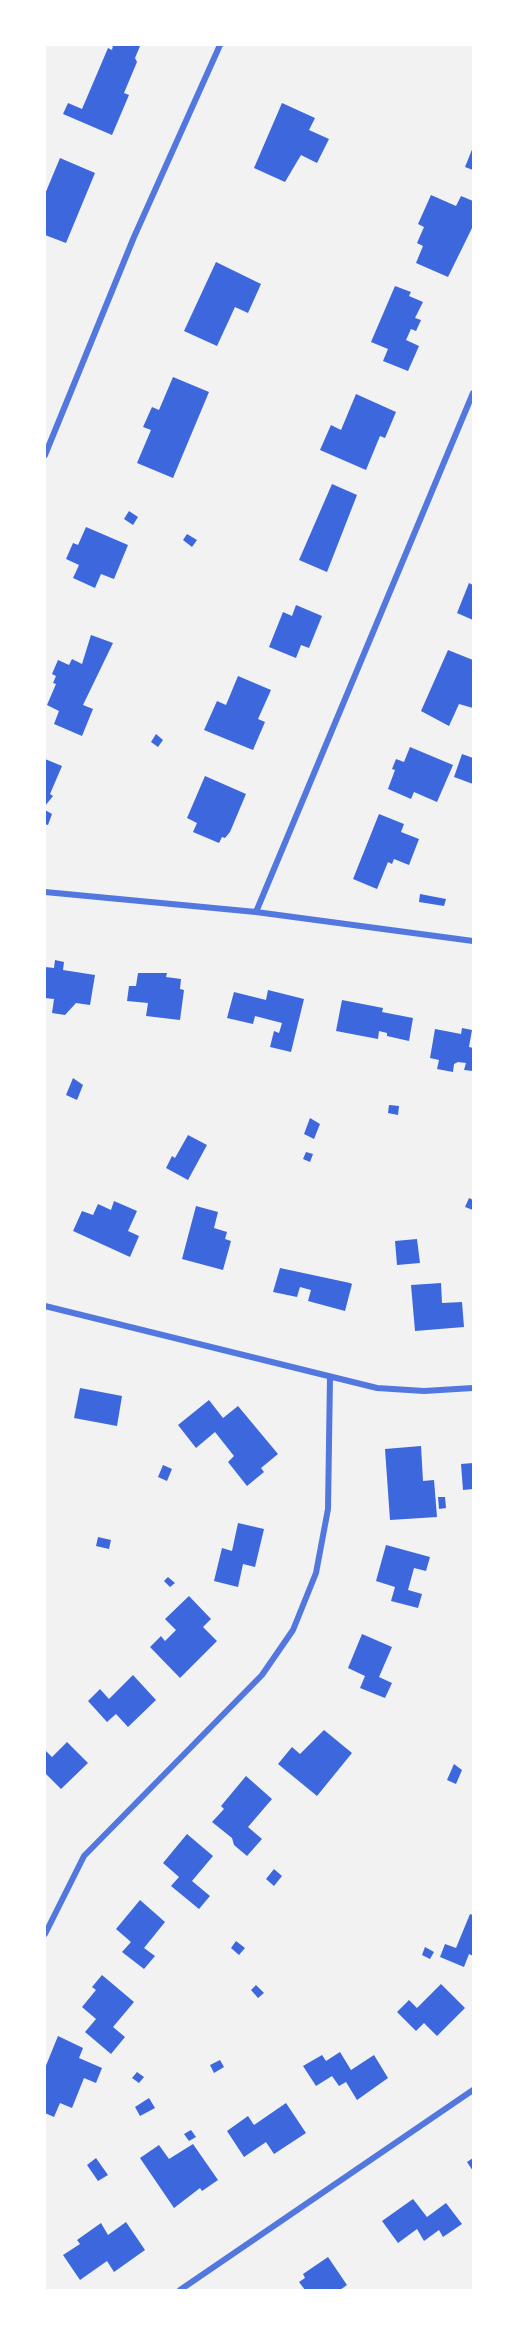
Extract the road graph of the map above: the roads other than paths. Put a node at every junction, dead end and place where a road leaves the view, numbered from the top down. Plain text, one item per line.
1 (220, 45) edge
2 (473, 393) edge
3 (45, 455) edge
4 (45, 892) edge
5 (255, 912) junction
6 (473, 941) edge
7 (45, 1306) edge
8 (330, 1377) junction
9 (473, 1388) edge
10 (45, 1934) edge
11 (473, 2090) edge
12 (180, 2290) edge

1 - 3 street
2 - 5 street
4 - 5 street
5 - 6 street
7 - 8 street
8 - 9 street
8 - 10 street
11 - 12 street

